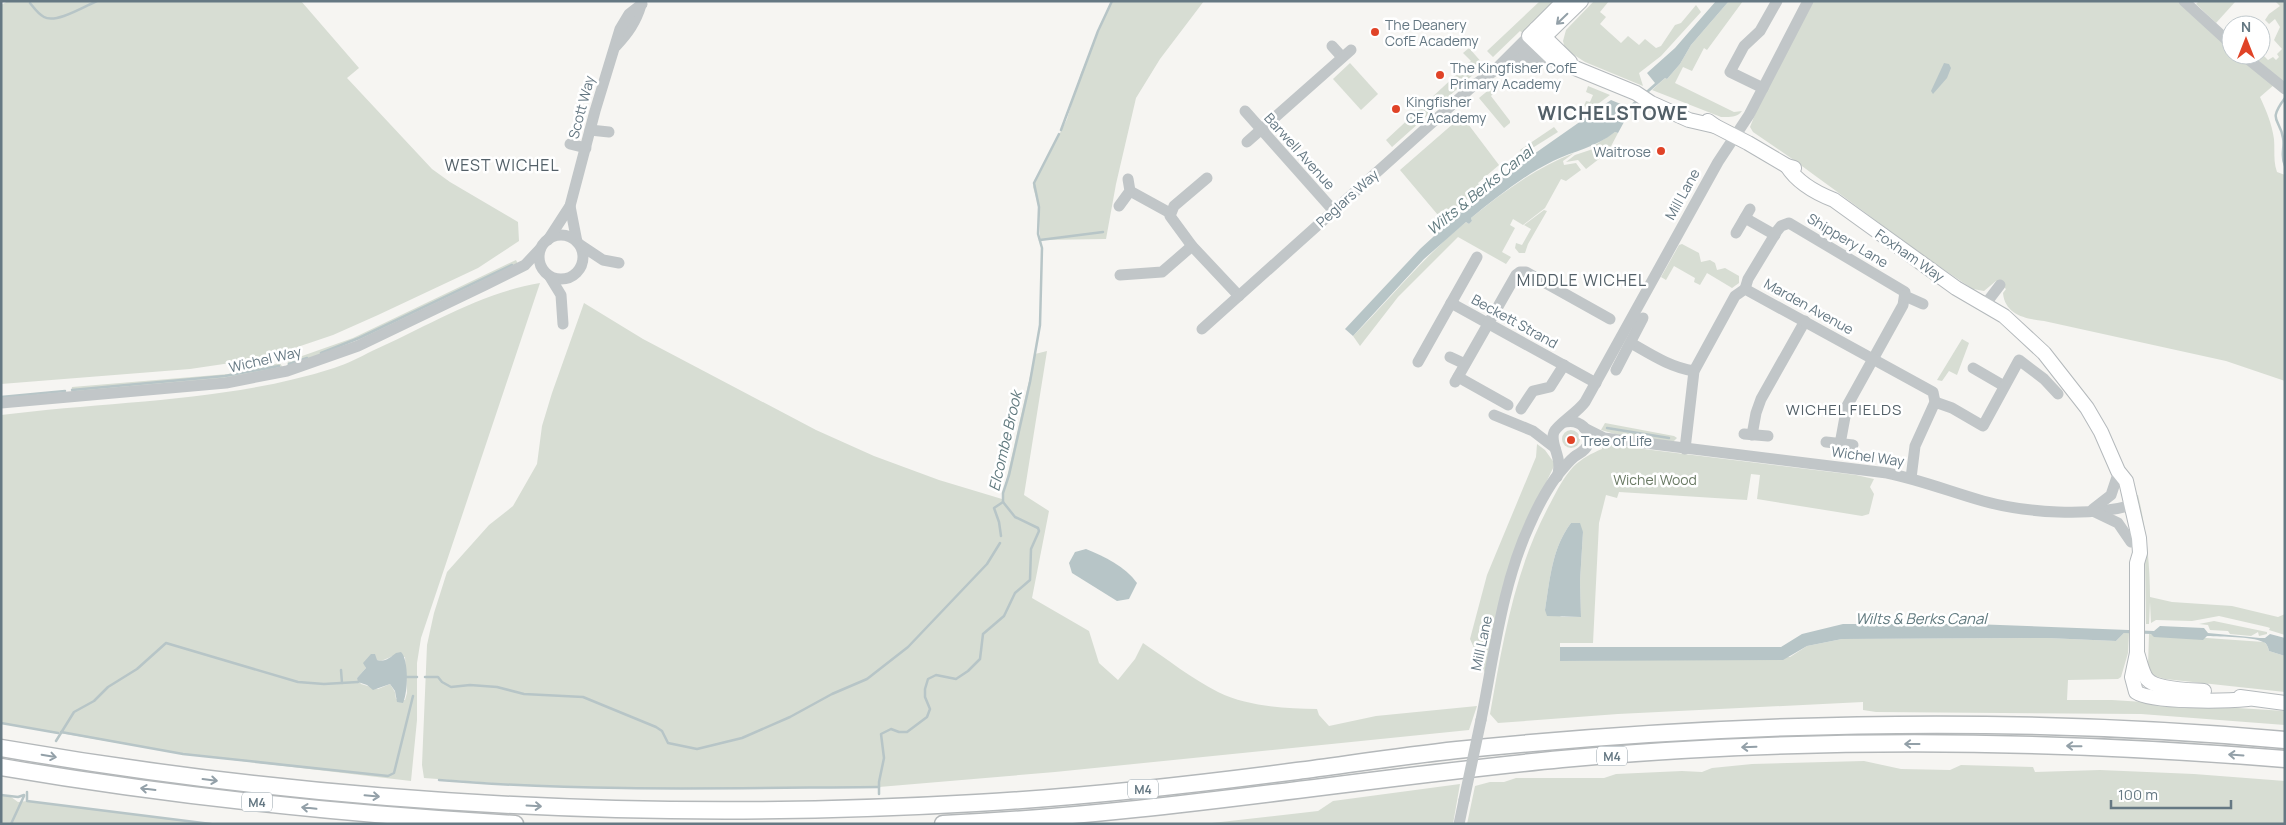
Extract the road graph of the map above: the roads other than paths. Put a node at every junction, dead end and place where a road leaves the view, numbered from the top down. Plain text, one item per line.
1 (1564, 1) edge
2 (1581, 1) edge
3 (1778, 1) edge
4 (1808, 1) edge
5 (2184, 1) edge
6 (643, 3) edge
7 (2221, 35) edge
8 (1536, 37) junction
9 (1332, 46) dead end
10 (1553, 59) junction
11 (1519, 60) junction
12 (2255, 65) edge
13 (1576, 68) junction
14 (1494, 71) junction
15 (1763, 88) junction
16 (2285, 89) edge
17 (1245, 111) dead end
18 (590, 130) junction
19 (1261, 130) junction
20 (609, 132) dead end
21 (1734, 137) junction
22 (1247, 142) dead end
23 (570, 144) dead end
24 (586, 148) junction
25 (1207, 178) dead end
26 (1128, 179) dead end
27 (1130, 191) junction
28 (570, 206) junction
29 (1119, 206) dead end
30 (1333, 210) junction
31 (1170, 213) junction
32 (1736, 233) dead end
33 (1775, 235) junction
34 (548, 240) junction
35 (578, 243) junction
36 (1192, 246) junction
37 (540, 249) junction
38 (1477, 257) dead end
39 (603, 260) junction
40 (619, 263) dead end
41 (580, 268) junction
42 (516, 270) junction
43 (546, 273) junction
44 (1120, 275) dead end
45 (571, 277) junction
46 (2000, 284) dead end
47 (1745, 289) junction
48 (561, 295) junction
49 (1239, 296) junction
50 (1905, 296) junction
51 (1451, 302) junction
52 (1923, 304) dead end
53 (1985, 307) junction
54 (1643, 318) dead end
55 (1610, 319) dead end
56 (1805, 321) junction
57 (1489, 323) junction
58 (564, 324) dead end
59 (1202, 329) dead end
60 (1631, 343) junction
61 (1450, 357) dead end
62 (1873, 358) junction
63 (1418, 362) dead end
64 (1465, 364) junction
65 (1564, 365) junction
66 (1973, 368) dead end
67 (1616, 370) dead end
68 (1694, 371) junction
69 (1596, 383) junction
70 (2004, 386) junction
71 (2058, 394) dead end
72 (1585, 402) junction
73 (1935, 402) junction
74 (1, 403) edge
75 (1508, 405) dead end
76 (1520, 409) dead end
77 (1494, 414) dead end
78 (1561, 424) junction
79 (1584, 427) junction
80 (1533, 432) junction
81 (1768, 436) dead end
82 (1604, 438) junction
83 (1826, 442) dead end
84 (1840, 444) junction
85 (1853, 445) dead end
86 (1586, 448) junction
87 (1684, 449) junction
88 (1556, 450) junction
89 (1575, 456) junction
90 (2117, 474) junction
91 (1557, 477) junction
92 (1911, 478) junction
93 (2129, 506) junction
94 (2091, 510) junction
95 (2131, 542) junction
96 (2137, 563) junction
97 (2137, 653) junction
98 (2248, 699) junction
99 (2285, 702) edge
100 (2285, 740) edge
101 (1, 748) edge
102 (2285, 759) edge
103 (1, 766) edge
104 (515, 824) edge
105 (943, 824) edge
106 (1459, 824) edge

1 - 8 main road, Peglars Way
2 -> 8 main road, Peglars Way
3 - 15 street
4 - 15 street, Mill Lane
5 - 7 street
6 - 18 street, Scott Way
8 - 10 main road, Foxham Way
8 - 11 street, Peglars Way
8 - 13 main road, Foxham Way
8 - 14 street, Peglars Way
9 - 19 street
10 - 11 street
10 - 13 main road, Foxham Way
11 - 14 street, Peglars Way
12 - 16 street
13 - 21 main road, Foxham Way
14 - 30 street, Peglars Way
15 - 21 street, Mill Lane
17 - 19 street, Barwell Avenue
18 - 20 street
18 - 24 street, Scott Way
19 - 22 street
19 - 30 street, Barwell Avenue
21 - 53 main road, Foxham Way
21 - 69 street, Mill Lane
23 - 24 street
24 - 28 street, Scott Way
25 - 31 street
26 - 27 street
27 - 29 street
27 - 31 street
28 - 34 street, Scott Way
28 - 35 street, Scott Way
30 - 49 street, Peglars Way
31 - 36 street
32 - 33 street
33 - 47 street
33 - 50 street, Shippery Lane
34 - 35 street
34 - 37 street
35 - 39 street
35 - 41 street
36 - 44 street
36 - 49 street
37 - 42 street, Wichel Way
37 - 43 street
38 - 51 street, Beckett Strand
39 - 40 street
39 - 41 street
41 - 45 street
42 - 43 street, Wichel Way
42 - 74 street, Wichel Way
43 - 45 street
43 - 48 street
45 - 48 street
46 - 53 street
47 - 56 street, Marden Avenue
47 - 68 street, Marden Avenue
48 - 58 street
49 - 59 street, Peglars Way
50 - 52 street, Shippery Lane
50 - 62 street
51 - 57 street, Beckett Strand
51 - 63 street, Beckett Strand
53 - 90 main road, Foxham Way
54 - 60 street
55 - 57 street
56 - 62 street, Marden Avenue
56 - 81 street
57 - 64 street
57 - 65 street, Beckett Strand
60 - 67 street
60 - 68 street
61 - 64 street
62 - 73 street, Marden Avenue
62 - 84 street
64 - 75 street
65 - 69 street, Beckett Strand
65 - 76 street, Beckett Strand
66 - 70 street
68 - 87 street, Marden Avenue
69 - 72 street, Mill Lane
70 - 71 street
70 - 73 street
72 - 78 street, Mill Lane
72 - 79 street, Mill Lane
73 - 92 street
77 - 80 street
78 - 79 street
78 - 80 street
78 - 88 street, Mill Lane
79 - 82 street, Wichel Way
79 - 86 street, Mill Lane
80 - 88 street
82 - 86 street
82 - 87 street, Wichel Way
83 - 84 street
84 - 85 street
86 - 89 street, Mill Lane
87 - 92 street, Wichel Way
88 - 89 street
88 - 91 street, Mill Lane
89 - 91 street, Mill Lane
90 - 93 main road, Foxham Way
90 - 94 street
91 - 106 street, Mill Lane, bridge
92 - 94 street, Wichel Way
93 - 94 street, Wichel Way
93 - 95 main road, Foxham Way
93 - 96 main road, Foxham Way
94 - 95 street
95 - 96 main road, Foxham Way
96 - 97 main road, Foxham Way
97 - 98 main road, Foxham Way
97 - 98 main road, Foxham Way
98 - 99 main road
101 -> 100 highway, M4
102 -> 105 highway, M4
104 -> 103 highway, M4

